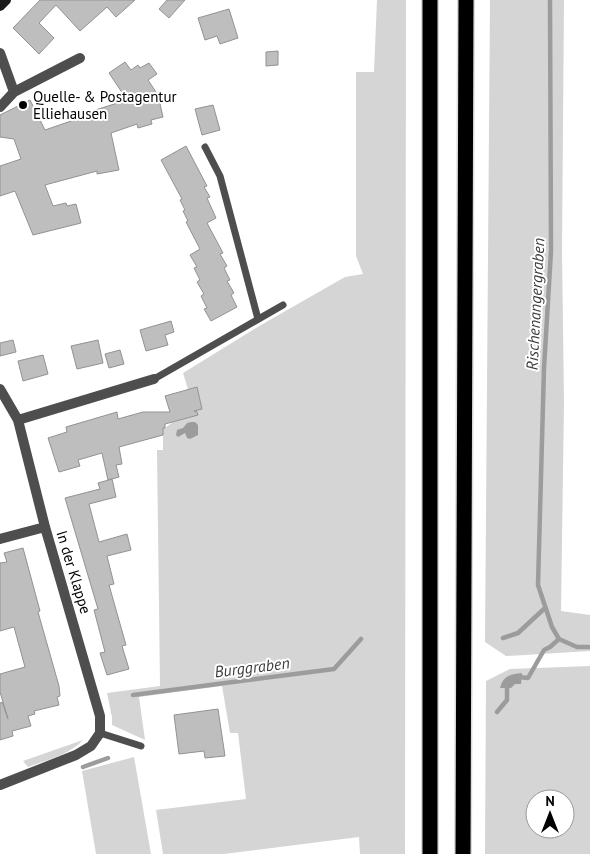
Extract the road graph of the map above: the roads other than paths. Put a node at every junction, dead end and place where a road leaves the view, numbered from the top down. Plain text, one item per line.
1 (6, 0) edge
2 (430, 0) edge
3 (466, 0) edge
4 (478, 0) edge
5 (0, 6) edge
6 (0, 53) edge
7 (80, 58) dead end
8 (466, 76) junction
9 (14, 92) junction
10 (0, 107) edge
11 (204, 147) dead end
12 (283, 304) dead end
13 (258, 319) junction
14 (154, 379) joint
15 (0, 389) edge
16 (18, 420) junction
17 (45, 527) junction
18 (0, 539) edge
19 (100, 733) junction
20 (141, 746) dead end
21 (0, 785) edge
22 (430, 854) edge
23 (463, 854) edge

1 - 5 street
2 - 22 highway
3 - 8 highway
4 - 8 highway
6 - 9 street
7 - 9 street
8 - 23 highway
9 - 10 street
11 - 13 lane
12 - 13 lane
13 - 14 lane
14 - 16 street
15 - 16 street, In der Klappe
16 - 17 street, In der Klappe
17 - 18 street
17 - 19 street, In der Klappe
19 - 20 lane
19 - 21 street

